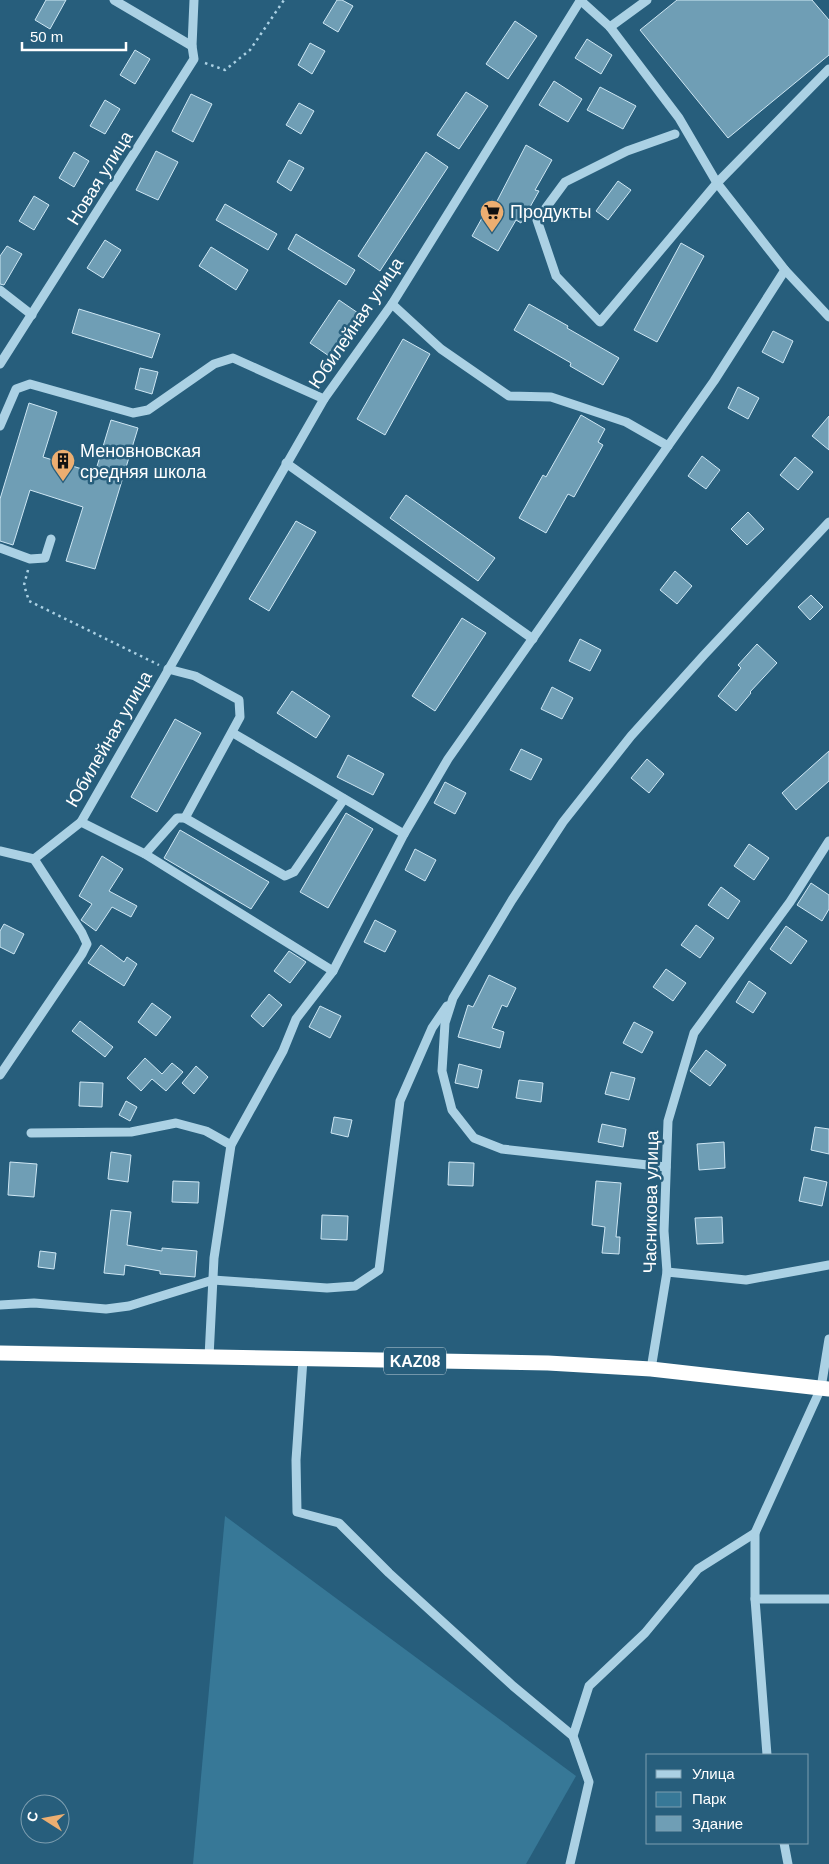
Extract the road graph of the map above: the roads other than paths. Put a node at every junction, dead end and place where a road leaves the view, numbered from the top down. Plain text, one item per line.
1 (114, 0) edge
2 (194, 0) edge
3 (580, 0) edge
4 (647, 0) edge
5 (610, 27) junction
6 (192, 46) junction
7 (829, 69) edge
8 (675, 134) dead end
9 (717, 183) junction
10 (785, 270) junction
11 (0, 290) edge
12 (392, 304) junction
13 (32, 315) junction
14 (829, 317) edge
15 (0, 364) edge
16 (324, 398) junction
17 (0, 426) edge
18 (668, 446) junction
19 (286, 463) junction
20 (829, 522) edge
21 (51, 540) dead end
22 (0, 548) edge
23 (534, 639) junction
24 (168, 669) junction
25 (233, 733) junction
26 (344, 799) junction
27 (185, 818) junction
28 (80, 822) junction
29 (404, 834) junction
30 (829, 841) edge
31 (0, 851) edge
32 (145, 854) junction
33 (34, 859) junction
34 (333, 971) junction
35 (453, 998) junction
36 (0, 1074) edge
37 (31, 1133) dead end
38 (230, 1145) junction
39 (666, 1167) junction
40 (829, 1265) edge
41 (667, 1272) junction
42 (213, 1280) junction
43 (0, 1304) edge
44 (829, 1339) edge
45 (0, 1353) edge
46 (209, 1357) junction
47 (303, 1359) junction
48 (651, 1369) junction
49 (825, 1389) edge
50 (755, 1533) junction
51 (755, 1599) junction
52 (829, 1599) edge
53 (573, 1736) junction
54 (767, 1754) edge
55 (784, 1844) edge
56 (570, 1864) edge
57 (788, 1864) edge

1 - 6 street
2 - 6 street
3 - 5 street
3 - 12 street, Юбилейная улица
4 - 5 street
5 - 9 street
6 - 13 street, Новая улица
7 - 9 street
8 - 9 street
9 - 10 street
10 - 14 street
10 - 18 street
11 - 13 street
12 - 16 street, Юбилейная улица
12 - 18 street
13 - 15 street, Новая улица
16 - 17 street
16 - 19 street, Юбилейная улица
18 - 23 street
19 - 23 street
19 - 24 street, Юбилейная улица
20 - 35 street
21 - 22 street
23 - 29 street
24 - 25 street, Юбилейная улица
24 - 28 street, Юбилейная улица
25 - 26 street
25 - 27 street, Юбилейная улица
26 - 27 street
26 - 29 street
27 - 32 street
28 - 32 street
28 - 33 street, Юбилейная улица
29 - 34 street
30 - 39 street, Часникова улица
31 - 33 street
32 - 34 street
33 - 36 street
34 - 38 street
35 - 39 street
35 - 42 street
37 - 38 street
38 - 42 street
39 - 41 street, Часникова улица
40 - 41 street
41 - 48 street, Часникова улица
42 - 43 street
42 - 46 street
44 - 49 street
45 - 46 highway, KAZ08
46 - 47 highway, KAZ08
47 - 48 highway, KAZ08
47 - 53 street
48 - 49 highway, KAZ08
49 - 50 street
50 - 51 street
50 - 53 street
51 - 52 street
51 - 54 street
53 - 56 street
55 - 57 street

